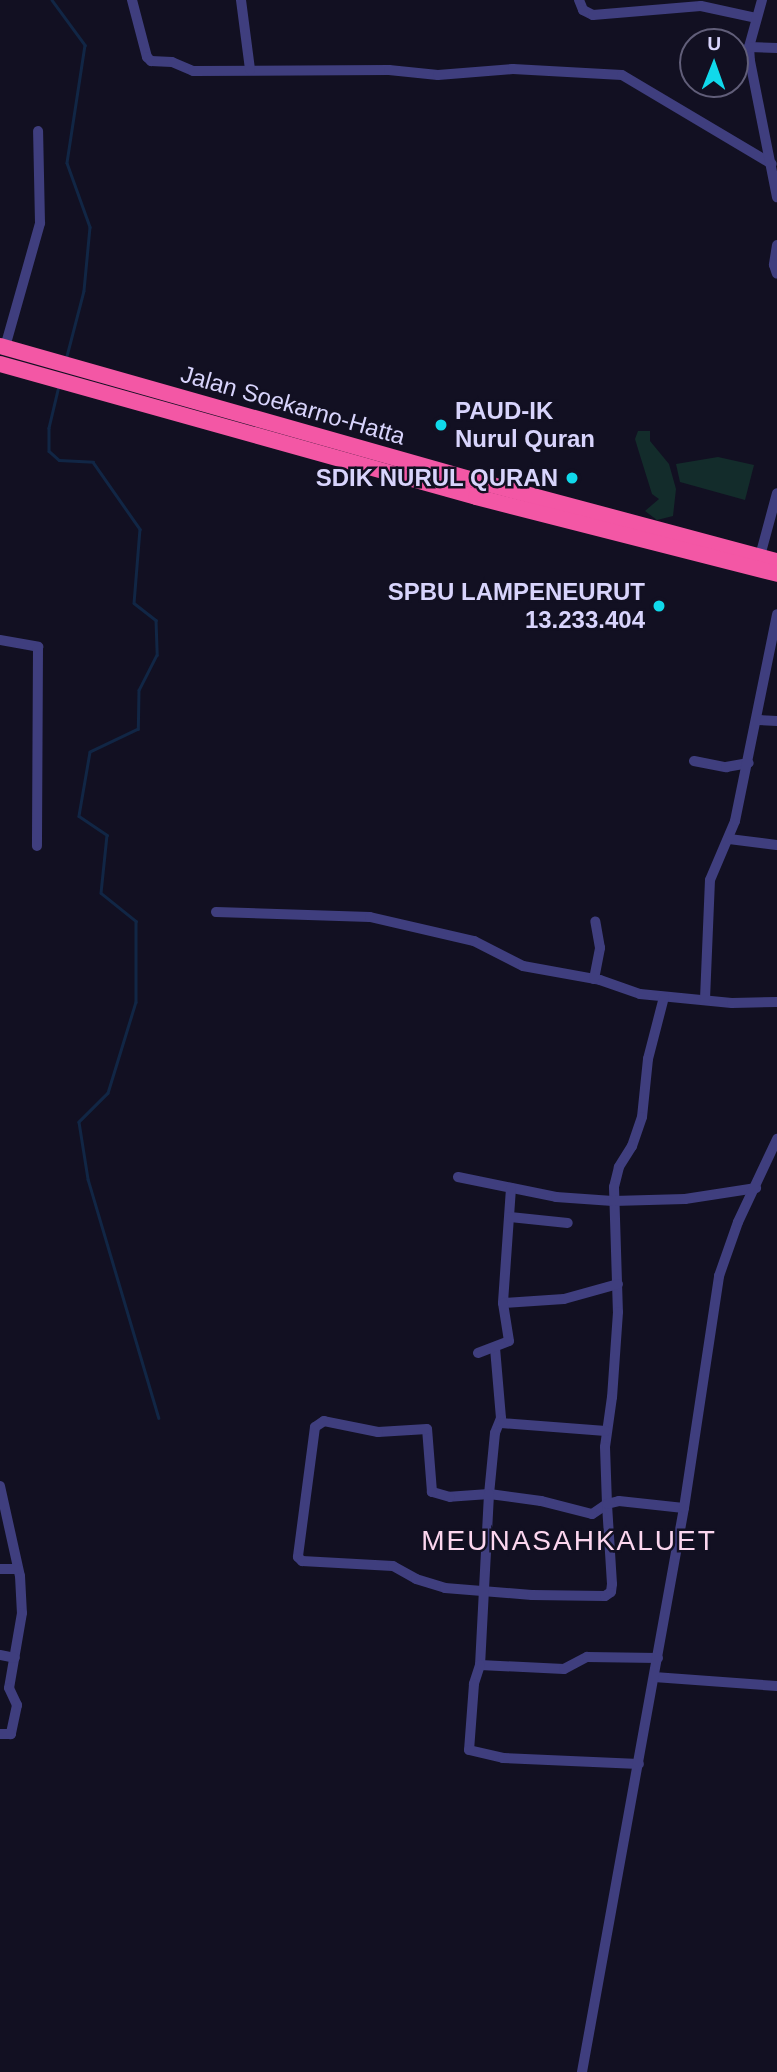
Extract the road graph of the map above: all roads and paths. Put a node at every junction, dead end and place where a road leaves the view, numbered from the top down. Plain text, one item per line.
1 (132, 0) edge
2 (241, 0) edge
3 (579, 0) edge
4 (762, 0) edge
5 (756, 18) junction
6 (750, 47) junction
7 (777, 48) edge
8 (250, 69) junction
9 (38, 131) dead end
10 (772, 164) junction
11 (777, 197) edge
12 (777, 245) edge
13 (777, 274) edge
14 (2, 352) edge
15 (84, 379) junction
16 (777, 493) edge
17 (526, 501) junction
18 (760, 556) junction
19 (777, 561) edge
20 (777, 574) edge
21 (777, 614) edge
22 (0, 640) edge
23 (757, 720) junction
24 (777, 721) edge
25 (694, 761) dead end
26 (749, 762) junction
27 (729, 839) junction
28 (777, 845) edge
29 (37, 846) dead end
30 (216, 912) dead end
31 (595, 921) dead end
32 (594, 979) junction
33 (664, 998) junction
34 (705, 999) junction
35 (777, 1002) edge
36 (777, 1139) edge
37 (458, 1177) dead end
38 (511, 1188) junction
39 (756, 1188) junction
40 (613, 1201) junction
41 (510, 1217) junction
42 (568, 1223) dead end
43 (618, 1284) junction
44 (503, 1303) junction
45 (495, 1348) junction
46 (478, 1353) dead end
47 (500, 1423) junction
48 (606, 1431) junction
49 (0, 1486) edge
50 (489, 1494) junction
51 (607, 1504) junction
52 (680, 1507) junction
53 (0, 1569) edge
54 (18, 1569) junction
55 (484, 1591) junction
56 (0, 1655) edge
57 (653, 1657) junction
58 (15, 1658) junction
59 (480, 1665) junction
60 (654, 1677) junction
61 (777, 1686) edge
62 (0, 1734) edge
63 (639, 1764) junction
64 (582, 2072) edge

1 - 8 street
2 - 8 street
3 - 5 street
4 - 5 street
5 - 6 street
6 - 7 street
6 - 10 street
8 - 10 street
9 - 14 street
10 - 11 street
12 - 13 street
14 - 15 highway, Jalan Soekarno-Hatta
14 - 15 highway, Jalan Soekarno-Hatta
15 - 17 highway, Jalan Soekarno-Hatta
16 - 18 street
17 - 18 highway, Jalan Soekarno-Hatta
17 - 20 highway, Jalan Soekarno-Hatta
18 - 19 highway, Jalan Soekarno-Hatta
21 - 23 street
22 - 29 street
23 - 24 street
23 - 26 street
25 - 26 street
26 - 27 street
27 - 28 street
27 - 34 street
30 - 32 street
31 - 32 street
32 - 33 street
33 - 34 street
33 - 40 street
34 - 35 street
36 - 39 street
37 - 38 street
38 - 40 street
38 - 41 street
39 - 40 street
39 - 52 street
40 - 43 street
41 - 42 street
41 - 44 street
43 - 44 street
43 - 48 street
44 - 45 street
45 - 46 street
45 - 47 street
47 - 48 street
47 - 50 street
48 - 51 street
49 - 54 street
50 - 51 street
50 - 55 street
50 - 55 street
51 - 52 street
51 - 55 street
52 - 57 street
53 - 54 street
54 - 58 street
55 - 59 street
56 - 58 street
57 - 59 street
57 - 60 street
58 - 62 street
59 - 63 street
60 - 61 street
60 - 63 street
63 - 64 street

